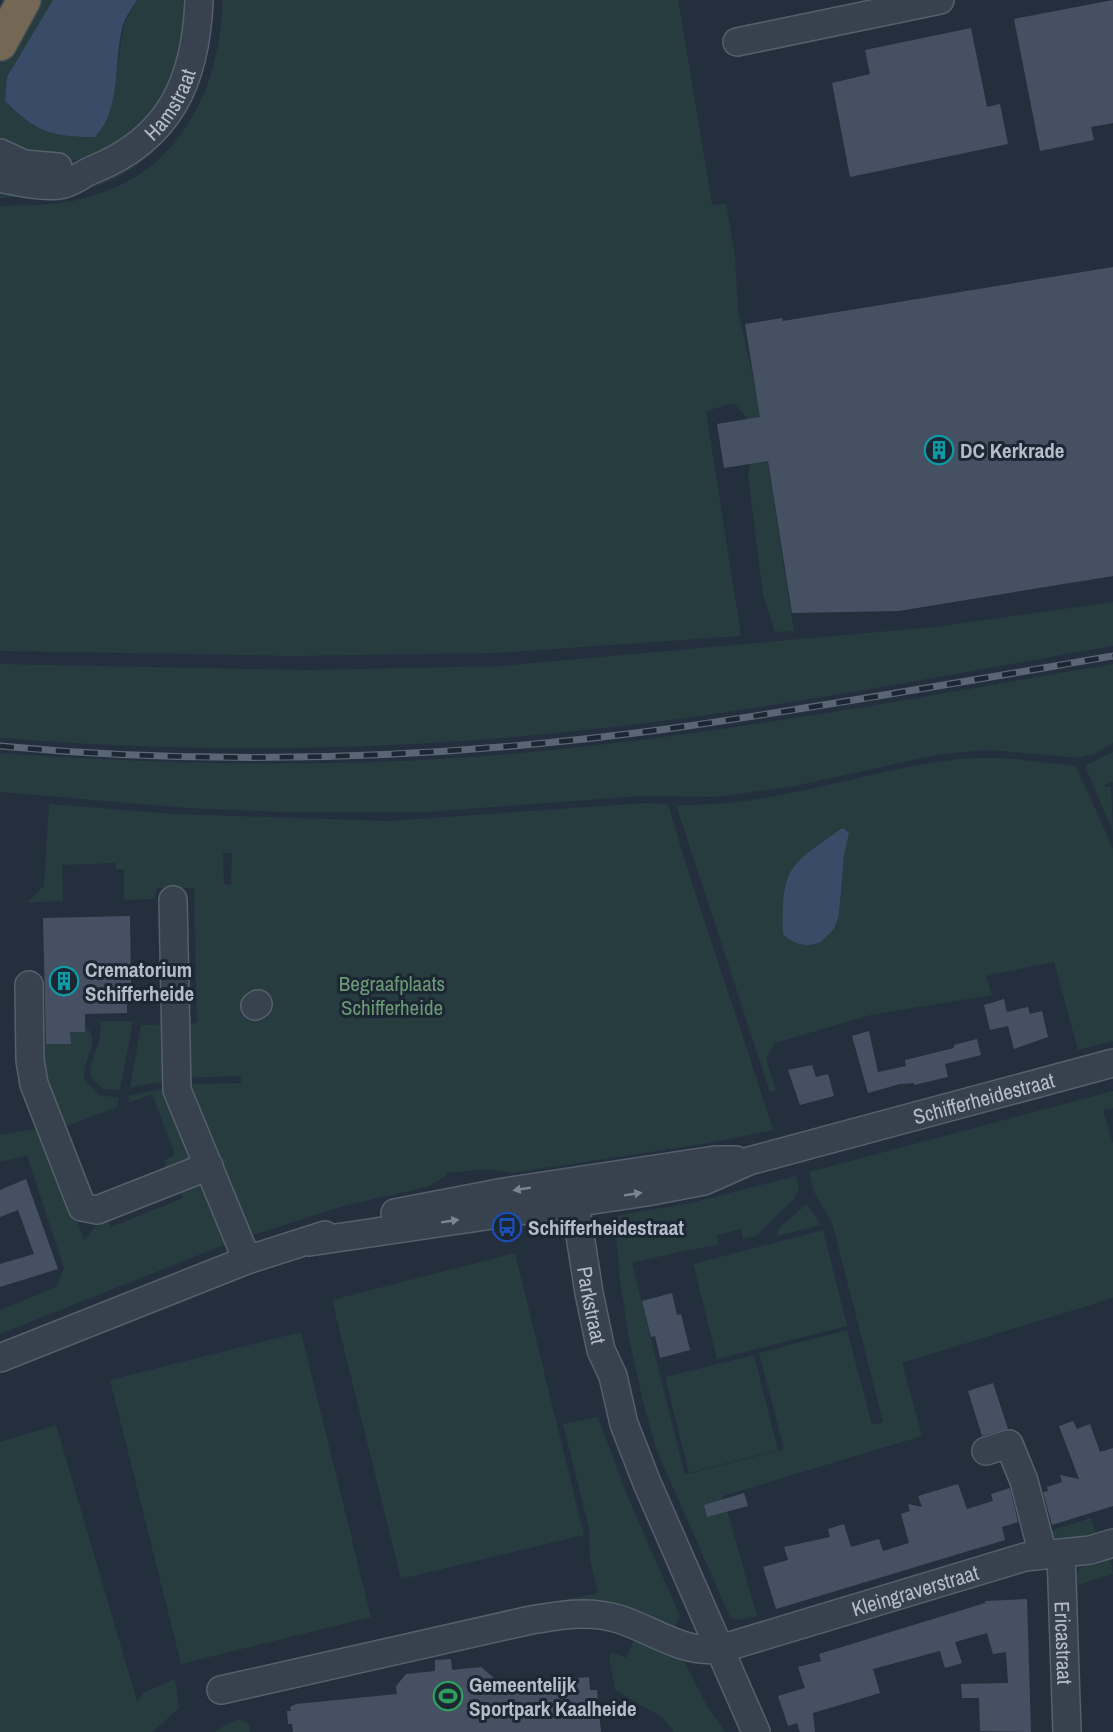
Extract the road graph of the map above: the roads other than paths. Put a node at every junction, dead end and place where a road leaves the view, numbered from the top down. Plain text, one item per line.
1 (24, 0) edge
2 (199, 0) edge
3 (940, 0) edge
4 (737, 42) dead end
5 (0, 44) edge
6 (0, 153) edge
7 (89, 171) junction
8 (0, 178) edge
9 (173, 900) dead end
10 (29, 985) dead end
11 (1113, 1063) edge
12 (210, 1166) junction
13 (582, 1195) junction
14 (247, 1260) junction
15 (0, 1358) edge
16 (986, 1451) dead end
17 (1113, 1543) edge
18 (1052, 1554) junction
19 (720, 1649) junction
20 (221, 1690) dead end
21 (756, 1732) edge
22 (1066, 1732) edge

1 - 5 highway
2 - 7 street, Hamstraat
3 - 4 street
6 - 7 street
7 - 8 street, Hamstraat
9 - 12 street
10 - 12 street
11 - 13 street, Schifferheidestraat
12 - 14 street
13 - 14 street, Schifferheidestraat
13 - 19 street, Parkstraat
14 - 15 street, Schifferheidestraat
16 - 18 street, Ericastraat
17 - 18 street, Kleingraverstraat
18 - 19 street, Kleingraverstraat
18 - 22 street, Ericastraat
19 - 20 street
19 - 21 street, Parkstraat

